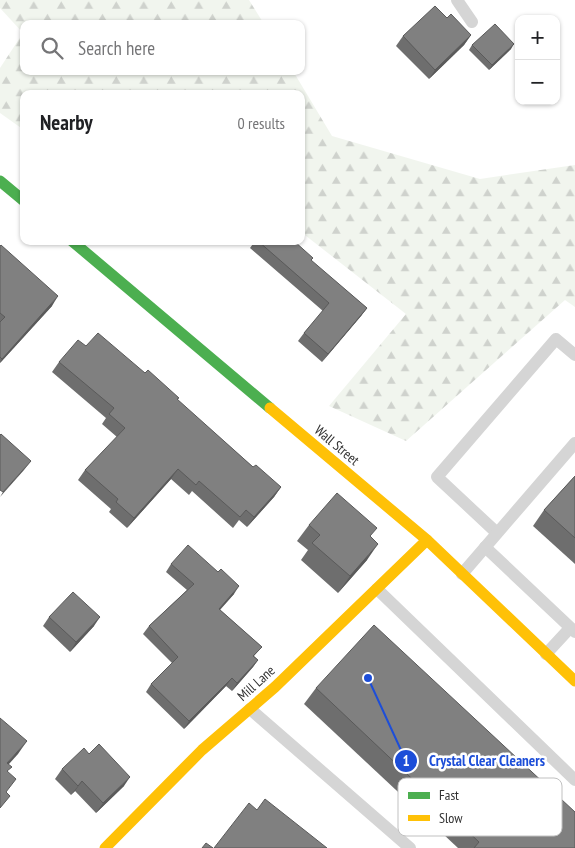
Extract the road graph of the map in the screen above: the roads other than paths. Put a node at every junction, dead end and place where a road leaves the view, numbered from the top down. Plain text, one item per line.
1 (457, 0) edge
2 (472, 22) dead end
3 (0, 181) edge
4 (20, 198) edge
5 (77, 245) edge
6 (575, 355) edge
7 (575, 443) edge
8 (497, 533) junction
9 (427, 540) junction
10 (485, 547) junction
11 (462, 574) junction
12 (377, 589) junction
13 (573, 630) edge
14 (546, 654) junction
15 (575, 681) edge
16 (250, 709) junction
17 (575, 780) edge
18 (105, 848) edge
19 (410, 848) edge

1 - 2 lane
3 - 4 street
5 - 9 street, Wall Street
6 - 8 lane
7 - 8 lane
8 - 10 lane
9 - 11 street, Wall Street
9 - 12 street, Mill Lane
10 - 11 lane
10 - 13 lane
11 - 14 street, Wall Street
12 - 16 street, Mill Lane
12 - 17 lane
13 - 14 lane
14 - 15 street, Wall Street
16 - 18 street, Mill Lane
16 - 19 lane

